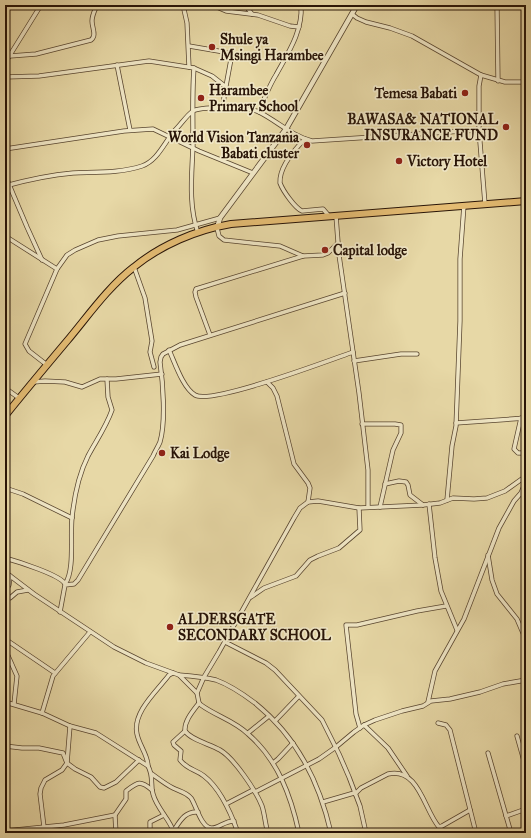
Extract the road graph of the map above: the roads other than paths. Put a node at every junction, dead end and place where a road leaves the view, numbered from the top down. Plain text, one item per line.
1 (41, 5) edge
2 (97, 5) edge
3 (183, 5) edge
4 (212, 5) edge
5 (245, 5) edge
6 (301, 5) edge
7 (357, 5) edge
8 (497, 5) edge
9 (252, 14) junction
10 (352, 14) junction
11 (299, 27) junction
12 (188, 46) junction
13 (10, 56) junction
14 (5, 63) edge
15 (117, 65) junction
16 (189, 67) junction
17 (194, 68) junction
18 (481, 75) junction
19 (5, 77) edge
20 (498, 81) junction
21 (526, 82) edge
22 (226, 87) junction
23 (223, 108) junction
24 (192, 112) junction
25 (259, 112) junction
26 (286, 129) junction
27 (130, 130) junction
28 (479, 130) junction
29 (168, 137) junction
30 (304, 139) junction
31 (192, 148) junction
32 (5, 149) edge
33 (253, 173) junction
34 (5, 175) edge
35 (7, 186) edge
36 (526, 201) edge
37 (485, 204) junction
38 (464, 205) junction
39 (332, 216) junction
40 (220, 218) junction
41 (195, 224) junction
42 (217, 228) junction
43 (198, 233) junction
44 (5, 236) edge
45 (338, 243) junction
46 (303, 256) junction
47 (42, 260) junction
48 (134, 267) junction
49 (57, 269) junction
50 (345, 293) junction
51 (210, 335) junction
52 (169, 350) junction
53 (353, 352) junction
54 (416, 354) dead end
55 (354, 361) junction
56 (160, 362) junction
57 (46, 365) junction
58 (154, 367) junction
59 (162, 374) junction
60 (150, 375) junction
61 (107, 379) junction
62 (267, 382) junction
63 (31, 383) junction
64 (5, 388) edge
65 (19, 398) junction
66 (5, 416) edge
67 (521, 418) junction
68 (526, 418) edge
69 (456, 423) junction
70 (362, 424) junction
71 (526, 453) edge
72 (526, 476) edge
73 (526, 481) edge
74 (384, 484) junction
75 (5, 488) edge
76 (447, 500) junction
77 (308, 502) junction
78 (429, 504) junction
79 (423, 505) junction
80 (368, 507) junction
81 (380, 507) junction
82 (360, 508) junction
83 (72, 518) junction
84 (488, 555) junction
85 (5, 558) edge
86 (5, 572) edge
87 (10, 576) junction
88 (65, 584) junction
89 (28, 590) junction
90 (5, 591) edge
91 (250, 597) junction
92 (5, 600) edge
93 (446, 606) junction
94 (60, 612) junction
95 (457, 630) junction
96 (90, 632) junction
97 (5, 639) edge
98 (526, 640) edge
99 (225, 642) junction
100 (5, 649) edge
101 (55, 673) junction
102 (179, 675) junction
103 (204, 677) junction
104 (526, 680) edge
105 (197, 693) junction
106 (299, 696) junction
107 (5, 702) edge
108 (428, 702) junction
109 (199, 703) junction
110 (14, 704) junction
111 (42, 713) junction
112 (269, 716) junction
113 (275, 721) junction
114 (438, 723) dead end
115 (364, 725) junction
116 (70, 726) junction
117 (360, 728) junction
118 (185, 731) junction
119 (248, 733) junction
120 (517, 736) dead end
121 (293, 743) junction
122 (5, 746) edge
123 (336, 748) junction
124 (488, 753) dead end
125 (139, 760) junction
126 (67, 763) junction
127 (273, 763) junction
128 (148, 766) junction
129 (307, 766) junction
130 (526, 768) edge
131 (152, 774) junction
132 (282, 777) junction
133 (408, 777) junction
134 (152, 790) junction
135 (254, 791) junction
136 (354, 794) junction
137 (323, 802) junction
138 (226, 804) junction
139 (526, 809) edge
140 (470, 810) junction
141 (198, 812) junction
142 (115, 815) junction
143 (164, 815) junction
144 (506, 816) junction
145 (234, 821) junction
146 (44, 827) junction
147 (210, 828) junction
148 (5, 831) edge
149 (174, 831) edge
150 (116, 833) edge
151 (150, 833) edge
152 (213, 833) edge
153 (238, 833) edge
154 (268, 833) edge
155 (299, 833) edge
156 (331, 833) edge
157 (366, 833) edge
158 (476, 833) edge
159 (511, 833) edge

1 - 13 street
2 - 13 street
3 - 12 street
4 - 9 street
5 - 9 street
6 - 11 street
7 - 10 street
8 - 20 street
9 - 11 street
10 - 18 street
10 - 26 street
11 - 25 street
12 - 16 street
12 - 22 street
13 - 14 street
15 - 16 street
15 - 19 street
15 - 27 street
16 - 17 street
17 - 22 street
17 - 24 street
18 - 20 street
18 - 28 street
20 - 21 street
22 - 23 street
23 - 24 street
23 - 25 street
24 - 29 street
24 - 31 street
25 - 26 street
26 - 30 street
26 - 33 street
27 - 29 street
27 - 32 street
28 - 30 street
28 - 37 street
29 - 31 street
29 - 35 street
30 - 39 street
31 - 33 street
31 - 41 street
33 - 40 street
34 - 35 street
35 - 47 street
36 - 37 highway
37 - 38 highway
38 - 39 highway
38 - 69 street
39 - 42 highway
39 - 45 street
40 - 41 street
40 - 42 street
41 - 43 street
41 - 49 street
42 - 43 highway
42 - 46 street
43 - 48 highway
44 - 47 street
45 - 46 street
45 - 50 street
46 - 51 street
47 - 49 street
48 - 57 highway
48 - 58 street
49 - 57 street
50 - 51 street
50 - 53 street
51 - 52 street
52 - 56 street
52 - 62 street
53 - 55 street
53 - 62 street
54 - 55 street
55 - 70 street
56 - 58 street
56 - 59 street
57 - 63 highway
58 - 60 street
59 - 60 street
59 - 88 street
60 - 61 street
61 - 63 street
61 - 83 street
62 - 77 street
63 - 65 highway
64 - 65 street
65 - 66 highway
67 - 68 street
67 - 69 street
67 - 71 street
69 - 76 street
70 - 74 street
70 - 80 street
72 - 76 street
73 - 84 street
74 - 79 street
74 - 81 street
75 - 83 street
76 - 78 street
77 - 82 street
77 - 91 street
78 - 79 street
78 - 93 street
79 - 81 street
80 - 81 street
80 - 82 street
82 - 91 street
83 - 88 street
84 - 95 street
84 - 98 street
85 - 88 street
86 - 87 street
87 - 89 street
87 - 90 street
88 - 94 street
89 - 92 street
89 - 94 street
91 - 99 street
93 - 95 street
93 - 117 street
94 - 96 street
95 - 108 street
96 - 101 street
96 - 102 street
97 - 101 street
99 - 103 street
99 - 106 street
100 - 110 street
101 - 111 street
102 - 103 street
102 - 105 street
102 - 128 street
103 - 105 street
103 - 112 street
104 - 108 street
105 - 109 street
106 - 113 street
106 - 123 street
107 - 110 street
108 - 115 street
109 - 118 street
109 - 119 street
110 - 111 street
111 - 116 street
112 - 113 street
112 - 119 street
113 - 121 street
114 - 140 street
115 - 117 street
115 - 133 street
116 - 125 street
116 - 126 street
117 - 123 street
118 - 135 street
118 - 138 street
119 - 127 street
120 - 130 street
121 - 127 street
121 - 129 street
122 - 126 street
123 - 129 street
123 - 136 street
124 - 144 street
125 - 126 street
125 - 128 street
126 - 146 street
127 - 132 street
128 - 131 street
129 - 132 street
129 - 137 street
131 - 134 street
131 - 141 street
132 - 135 street
132 - 155 street
133 - 136 street
133 - 140 street
134 - 142 street
134 - 143 street
135 - 138 street
135 - 154 street
136 - 137 street
136 - 157 street
137 - 156 street
138 - 145 street
139 - 144 street
140 - 158 street
141 - 147 street
141 - 149 street
142 - 146 street
142 - 150 street
143 - 149 street
143 - 151 street
144 - 159 street
145 - 147 street
145 - 153 street
146 - 148 street
147 - 152 street

